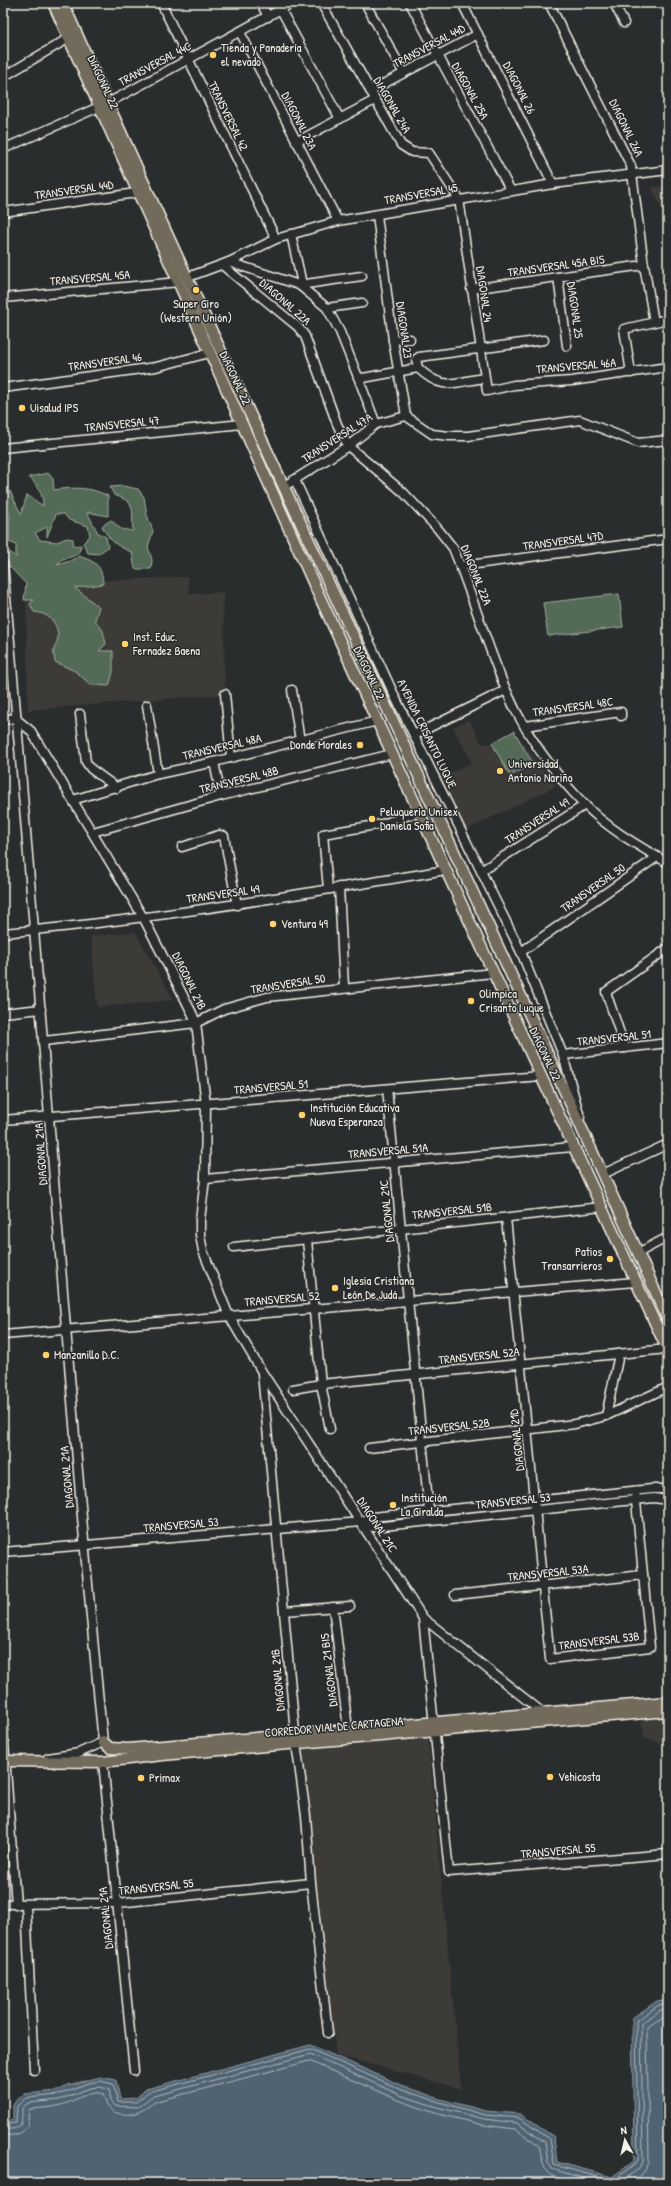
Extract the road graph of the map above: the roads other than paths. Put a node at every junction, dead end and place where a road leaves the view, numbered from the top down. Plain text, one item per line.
1 (52, 3) edge
2 (63, 3) edge
3 (161, 3) edge
4 (261, 3) edge
5 (292, 3) edge
6 (321, 3) edge
7 (365, 3) edge
8 (410, 3) edge
9 (462, 3) edge
10 (550, 3) edge
11 (614, 3) edge
12 (281, 10) junction
13 (268, 17) junction
14 (624, 23) dead end
15 (240, 32) junction
16 (478, 34) junction
17 (69, 38) junction
18 (437, 56) junction
19 (188, 61) junction
20 (404, 73) junction
21 (3, 77) edge
22 (370, 91) junction
23 (375, 100) junction
24 (104, 104) junction
25 (340, 119) junction
26 (296, 142) junction
27 (3, 149) edge
28 (668, 170) edge
29 (633, 174) junction
30 (553, 184) junction
31 (511, 191) junction
32 (143, 192) junction
33 (459, 199) junction
34 (3, 212) edge
35 (377, 215) junction
36 (338, 221) junction
37 (291, 234) junction
38 (276, 239) junction
39 (226, 264) junction
40 (644, 266) junction
41 (362, 276) dead end
42 (188, 277) junction
43 (558, 278) junction
44 (179, 282) junction
45 (301, 284) junction
46 (471, 289) junction
47 (3, 298) edge
48 (362, 303) dead end
49 (327, 308) junction
50 (668, 319) edge
51 (654, 322) junction
52 (410, 339) dead end
53 (393, 340) junction
54 (544, 340) dead end
55 (568, 346) dead end
56 (479, 348) junction
57 (209, 353) junction
58 (668, 367) edge
59 (418, 368) junction
60 (398, 372) junction
61 (631, 373) junction
62 (358, 376) junction
63 (484, 378) junction
64 (3, 388) edge
65 (487, 391) joint
66 (406, 416) junction
67 (242, 424) junction
68 (376, 424) junction
69 (668, 440) edge
70 (348, 446) junction
71 (3, 448) edge
72 (295, 480) junction
73 (283, 487) junction
74 (668, 539) edge
75 (3, 564) edge
76 (461, 566) junction
77 (5, 605) edge
78 (292, 690) dead end
79 (506, 690) junction
80 (225, 694) dead end
81 (147, 705) dead end
82 (80, 714) dead end
83 (621, 716) dead end
84 (16, 718) junction
85 (3, 720) edge
86 (377, 721) junction
87 (525, 726) junction
88 (414, 735) junction
89 (300, 741) junction
90 (392, 754) junction
91 (231, 758) junction
92 (214, 762) junction
93 (158, 774) junction
94 (117, 788) junction
95 (222, 796) junction
96 (73, 800) junction
97 (585, 805) junction
98 (419, 812) junction
99 (93, 832) junction
100 (182, 847) dead end
101 (657, 857) junction
102 (668, 863) edge
103 (446, 870) junction
104 (481, 871) junction
105 (339, 887) junction
106 (328, 889) junction
107 (237, 905) junction
108 (144, 917) junction
109 (34, 930) junction
110 (3, 933) edge
111 (668, 948) edge
112 (521, 952) junction
113 (493, 972) junction
114 (344, 987) junction
115 (41, 1009) junction
116 (3, 1013) edge
117 (196, 1023) junction
118 (44, 1041) junction
119 (668, 1044) edge
120 (625, 1048) junction
121 (563, 1055) junction
122 (541, 1076) junction
123 (387, 1089) junction
124 (206, 1104) junction
125 (50, 1115) junction
126 (3, 1120) edge
127 (585, 1133) junction
128 (668, 1144) edge
129 (573, 1146) junction
130 (395, 1163) junction
131 (603, 1174) junction
132 (205, 1179) junction
133 (602, 1207) junction
134 (506, 1218) junction
135 (401, 1229) junction
136 (668, 1237) edge
137 (307, 1240) junction
138 (234, 1247) dead end
139 (638, 1254) junction
140 (635, 1282) junction
141 (514, 1292) junction
142 (408, 1301) junction
143 (314, 1309) junction
144 (667, 1314) edge
145 (229, 1316) junction
146 (66, 1330) junction
147 (3, 1335) edge
148 (668, 1350) edge
149 (619, 1354) junction
150 (522, 1364) junction
151 (262, 1372) junction
152 (416, 1375) junction
153 (321, 1384) junction
154 (668, 1387) edge
155 (293, 1389) dead end
156 (606, 1416) junction
157 (330, 1428) dead end
158 (528, 1431) junction
159 (424, 1442) junction
160 (369, 1448) dead end
161 (668, 1489) edge
162 (635, 1491) junction
163 (636, 1500) junction
164 (668, 1500) edge
165 (535, 1501) junction
166 (536, 1510) junction
167 (429, 1511) junction
168 (430, 1521) junction
169 (361, 1522) junction
170 (277, 1529) junction
171 (86, 1545) junction
172 (3, 1552) edge
173 (643, 1575) junction
174 (543, 1586) junction
175 (455, 1596) dead end
176 (350, 1606) dead end
177 (333, 1607) junction
178 (284, 1611) junction
179 (423, 1618) junction
180 (550, 1660) joint
181 (668, 1702) edge
182 (668, 1711) edge
183 (543, 1713) junction
184 (433, 1727) junction
185 (3, 1729) edge
186 (348, 1729) junction
187 (296, 1739) junction
188 (104, 1742) junction
189 (24, 1762) junction
190 (103, 1762) junction
191 (5, 1764) edge
192 (668, 1854) edge
193 (311, 1883) junction
194 (117, 1903) junction
195 (3, 1904) edge
196 (16, 1905) junction
197 (26, 1905) junction
198 (328, 2033) dead end
199 (34, 2070) dead end
200 (134, 2071) dead end

1 - 17 main road, DIAGONAL 22
2 - 24 main road, DIAGONAL 22
3 - 19 street, TRANSVERSAL 42
4 - 13 street
5 - 12 street, TRANSVERSAL 44C
6 - 22 street, DIAGONAL 24A
7 - 20 street
8 - 18 street, DIAGONAL 25A
9 - 16 street, DIAGONAL 26
10 - 29 street, DIAGONAL 26A
11 - 14 street
12 - 13 street, TRANSVERSAL 44C
12 - 25 street
13 - 15 street, TRANSVERSAL 44C
15 - 19 street, TRANSVERSAL 44C
15 - 26 street, DIAGONAL 23A
16 - 18 street, TRANSVERSAL 44D
16 - 30 street, DIAGONAL 26
17 - 21 street
17 - 24 main road, DIAGONAL 22
18 - 20 street, TRANSVERSAL 44D
18 - 31 street, DIAGONAL 25A
19 - 24 street, TRANSVERSAL 44C
19 - 38 street, TRANSVERSAL 42
20 - 22 street, TRANSVERSAL 44D
22 - 23 street, DIAGONAL 24A
23 - 25 street
23 - 33 street, DIAGONAL 24A
24 - 27 street, TRANSVERSAL 44C
24 - 32 main road, DIAGONAL 22
25 - 26 street
26 - 36 street, DIAGONAL 23A
28 - 29 street, TRANSVERSAL 45
29 - 30 street, TRANSVERSAL 45
29 - 40 street, DIAGONAL 26A
30 - 31 street, TRANSVERSAL 45
31 - 33 street, TRANSVERSAL 45
32 - 34 street, TRANSVERSAL 44D
32 - 42 main road, DIAGONAL 22
32 - 44 main road, DIAGONAL 22
33 - 35 street, TRANSVERSAL 45
33 - 46 street, DIAGONAL 24
35 - 36 street, TRANSVERSAL 45
35 - 53 street, DIAGONAL 23
36 - 37 street, TRANSVERSAL 45
37 - 38 street, TRANSVERSAL 45
37 - 45 street
38 - 39 street, TRANSVERSAL 45
39 - 42 street, TRANSVERSAL 45
39 - 45 street
39 - 70 street, DIAGONAL 22A
40 - 43 street, TRANSVERSAL 45A BIS
40 - 51 street, DIAGONAL 26A
41 - 45 street
42 - 73 main road, DIAGONAL 22
43 - 46 street, TRANSVERSAL 45A BIS
43 - 55 street, DIAGONAL 25
44 - 47 street, TRANSVERSAL 45A
44 - 57 main road, DIAGONAL 22
45 - 49 street
46 - 56 street, DIAGONAL 24
48 - 49 street
49 - 62 street
50 - 51 street
51 - 61 street
52 - 53 street
53 - 60 street, DIAGONAL 23
54 - 56 street
56 - 59 street
56 - 63 street, DIAGONAL 24
57 - 64 street, TRANSVERSAL 46
57 - 67 main road, DIAGONAL 22
58 - 61 street, TRANSVERSAL 46A
59 - 60 street
59 - 63 street
60 - 62 street
60 - 66 street, DIAGONAL 23
61 - 65 street, TRANSVERSAL 46A
62 - 68 street
63 - 65 street, DIAGONAL 24
66 - 68 street, TRANSVERSAL 47A
66 - 69 street
67 - 71 street, TRANSVERSAL 47
67 - 86 main road, DIAGONAL 22
68 - 70 street, TRANSVERSAL 47A
70 - 72 street, TRANSVERSAL 47A
70 - 76 street, DIAGONAL 22A
72 - 73 street, TRANSVERSAL 47A
72 - 88 street, AVENIDA CRISANTO LUQUE
73 - 127 main road, DIAGONAL 22
74 - 76 street, TRANSVERSAL 47D
75 - 77 street, DIAGONAL 21A
76 - 79 street, DIAGONAL 22A
77 - 84 street, DIAGONAL 21A
78 - 89 street
79 - 87 street, DIAGONAL 22A
79 - 88 street
80 - 91 street
81 - 93 street
82 - 94 street
83 - 87 street, TRANSVERSAL 48C
84 - 85 street
84 - 96 street, DIAGONAL 21B
84 - 109 street, DIAGONAL 21A
86 - 89 street, TRANSVERSAL 48A
86 - 90 main road, DIAGONAL 22
87 - 97 street, DIAGONAL 22A
88 - 104 street, AVENIDA CRISANTO LUQUE
89 - 91 street, TRANSVERSAL 48A
90 - 95 street, TRANSVERSAL 48B
90 - 98 main road, DIAGONAL 22
91 - 92 street, TRANSVERSAL 48A
92 - 93 street, TRANSVERSAL 48A
92 - 95 street
93 - 94 street, TRANSVERSAL 48A
94 - 96 street, TRANSVERSAL 48A
95 - 99 street, TRANSVERSAL 48B
96 - 99 street, DIAGONAL 21B
97 - 101 street, DIAGONAL 22A
97 - 104 street, TRANSVERSAL 49
98 - 103 main road, DIAGONAL 22
98 - 106 street
99 - 108 street, DIAGONAL 21B
100 - 107 street
101 - 102 street, DIAGONAL 22A
101 - 112 street, TRANSVERSAL 50
103 - 105 street, TRANSVERSAL 49
103 - 113 main road, DIAGONAL 22
104 - 112 street, AVENIDA CRISANTO LUQUE
105 - 106 street, TRANSVERSAL 49
105 - 114 street
106 - 107 street, TRANSVERSAL 49
107 - 108 street, TRANSVERSAL 49
108 - 109 street, TRANSVERSAL 49
108 - 117 street, DIAGONAL 21B
109 - 110 street, TRANSVERSAL 49
109 - 115 street, DIAGONAL 21A
111 - 120 street
112 - 121 street, AVENIDA CRISANTO LUQUE
113 - 114 street, TRANSVERSAL 50
113 - 122 main road, DIAGONAL 22
114 - 117 street, TRANSVERSAL 50
115 - 116 street
115 - 118 street, DIAGONAL 21A
117 - 118 street, TRANSVERSAL 50
117 - 124 street, DIAGONAL 21B
118 - 125 street, DIAGONAL 21A
119 - 120 street, TRANSVERSAL 51
120 - 121 street, TRANSVERSAL 51
121 - 127 street, AVENIDA CRISANTO LUQUE
122 - 123 street, TRANSVERSAL 51
122 - 129 main road, DIAGONAL 22
123 - 124 street, TRANSVERSAL 51
123 - 130 street, DIAGONAL 21C
124 - 125 street, TRANSVERSAL 51
124 - 132 street, DIAGONAL 21B
125 - 126 street, TRANSVERSAL 51
125 - 146 street, DIAGONAL 21A
127 - 131 main road, DIAGONAL 22
128 - 131 street
129 - 130 street, TRANSVERSAL 51A
129 - 133 main road, DIAGONAL 22
130 - 132 street, TRANSVERSAL 51A
130 - 135 street, DIAGONAL 21C
131 - 139 main road, DIAGONAL 22
132 - 145 street, DIAGONAL 21B
133 - 134 street, TRANSVERSAL 51B
133 - 140 main road, DIAGONAL 22
134 - 135 street, TRANSVERSAL 51B
134 - 141 street, DIAGONAL 21D
135 - 137 street, TRANSVERSAL 51B
135 - 142 street, DIAGONAL 21C
136 - 139 street
137 - 138 street, TRANSVERSAL 51B
137 - 143 street
139 - 144 main road, DIAGONAL 22
140 - 141 street, TRANSVERSAL 52
140 - 148 main road, DIAGONAL 22
141 - 142 street, TRANSVERSAL 52
141 - 150 street, DIAGONAL 21D
142 - 143 street, TRANSVERSAL 52
142 - 152 street, DIAGONAL 21C
143 - 145 street, TRANSVERSAL 52
143 - 153 street
145 - 146 street, TRANSVERSAL 52
145 - 151 street, DIAGONAL 21C
146 - 147 street, TRANSVERSAL 52
146 - 171 street, DIAGONAL 21A
148 - 149 street, TRANSVERSAL 52A
149 - 150 street, TRANSVERSAL 52A
149 - 156 street
150 - 152 street, TRANSVERSAL 52A
150 - 158 street, DIAGONAL 21D
151 - 169 street, DIAGONAL 21C
151 - 170 street, DIAGONAL 21B
152 - 153 street, TRANSVERSAL 52A
152 - 159 street, DIAGONAL 21C
153 - 155 street, TRANSVERSAL 52A
153 - 157 street
154 - 156 street, TRANSVERSAL 52B
156 - 158 street, TRANSVERSAL 52B
158 - 159 street, TRANSVERSAL 52B
158 - 165 street, DIAGONAL 21D
159 - 160 street, TRANSVERSAL 52B
159 - 167 street, DIAGONAL 21C
161 - 162 street, TRANSVERSAL 53
162 - 163 street
162 - 165 street, TRANSVERSAL 53
163 - 164 street, TRANSVERSAL 53
163 - 166 street, TRANSVERSAL 53
163 - 173 street
165 - 166 street, DIAGONAL 21D
165 - 167 street, TRANSVERSAL 53
166 - 168 street, TRANSVERSAL 53
166 - 174 street, DIAGONAL 21D
167 - 168 street, DIAGONAL 21C
167 - 169 street, TRANSVERSAL 53
168 - 169 street, TRANSVERSAL 53
169 - 170 street, TRANSVERSAL 53
169 - 179 street, DIAGONAL 21C
170 - 171 street, TRANSVERSAL 53
170 - 178 street, DIAGONAL 21B
171 - 172 street, TRANSVERSAL 53
171 - 188 street, DIAGONAL 21A
173 - 174 street, TRANSVERSAL 53A
173 - 180 street, TRANSVERSAL 53B
174 - 175 street, TRANSVERSAL 53A
174 - 180 street, DIAGONAL 21D
176 - 177 street
177 - 178 street
177 - 186 street, DIAGONAL 21 BIS
178 - 187 street, DIAGONAL 21B
179 - 183 street, DIAGONAL 21C
179 - 184 street
181 - 183 main road, CORREDOR VIAL DE CARTAGENA
182 - 184 main road, CORREDOR VIAL DE CARTAGENA
183 - 184 main road, CORREDOR VIAL DE CARTAGENA
184 - 186 main road, CORREDOR VIAL DE CARTAGENA
184 - 187 main road, CORREDOR VIAL DE CARTAGENA
184 - 192 street, TRANSVERSAL 55
185 - 191 street
186 - 187 main road, CORREDOR VIAL DE CARTAGENA
187 - 188 main road, CORREDOR VIAL DE CARTAGENA
187 - 190 main road, CORREDOR VIAL DE CARTAGENA
187 - 193 street, DIAGONAL 21B
188 - 189 street
189 - 190 main road, CORREDOR VIAL DE CARTAGENA
189 - 191 main road, CORREDOR VIAL DE CARTAGENA
190 - 194 street, DIAGONAL 21A
191 - 196 street
193 - 194 street, TRANSVERSAL 55
193 - 198 street, DIAGONAL 21B
194 - 197 street, TRANSVERSAL 55
194 - 200 street, DIAGONAL 21A
195 - 196 street, TRANSVERSAL 55
196 - 197 street, TRANSVERSAL 55
197 - 199 street

